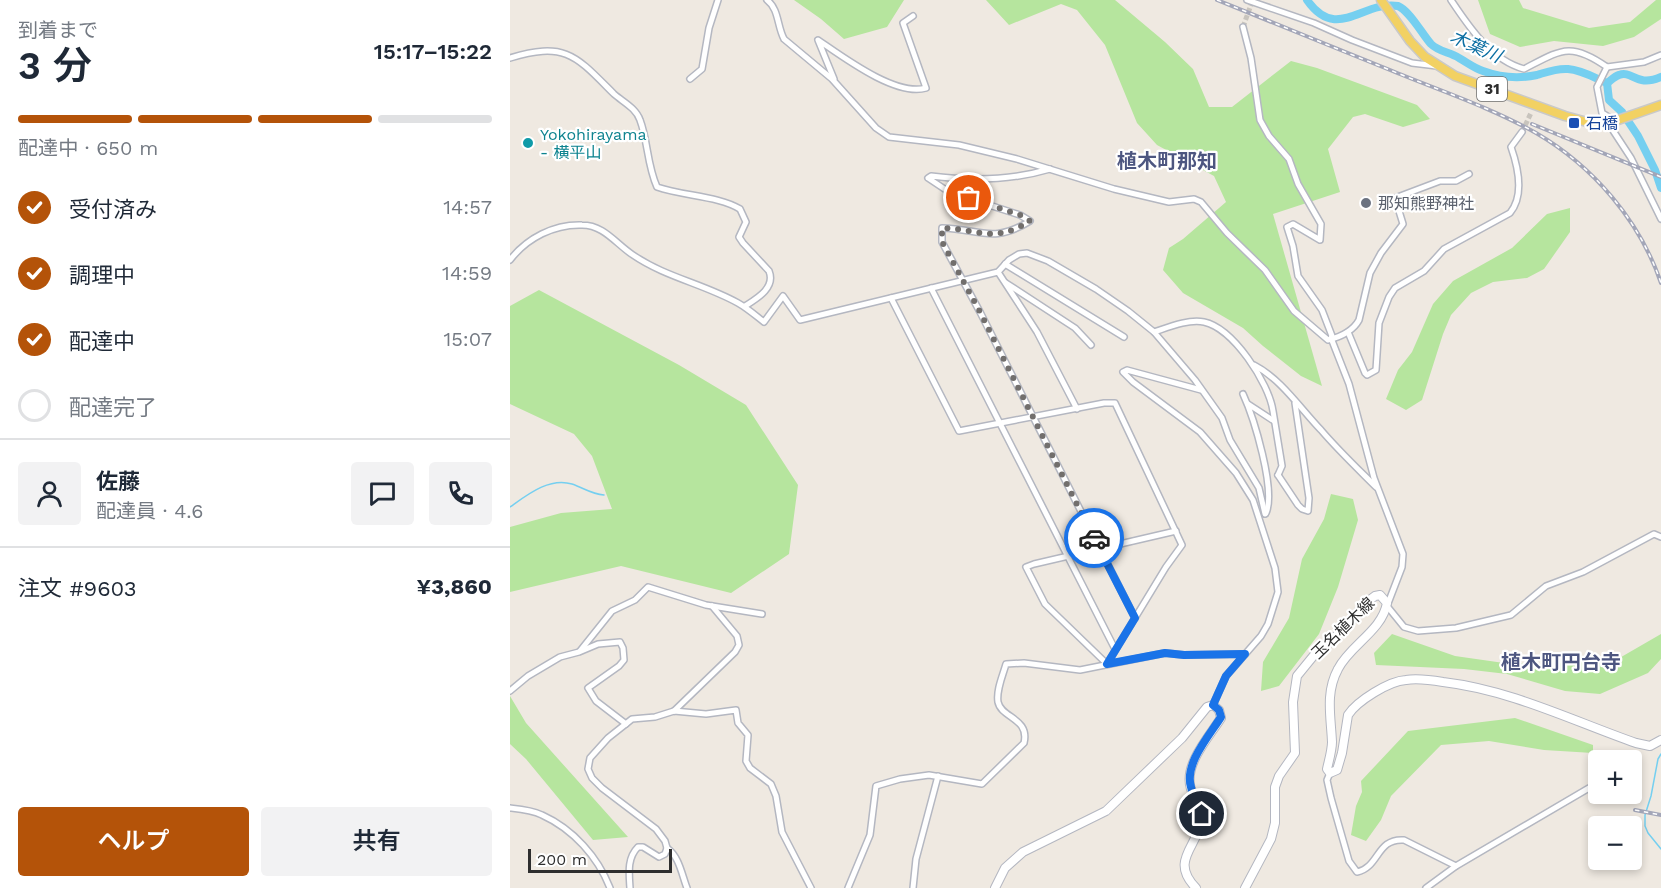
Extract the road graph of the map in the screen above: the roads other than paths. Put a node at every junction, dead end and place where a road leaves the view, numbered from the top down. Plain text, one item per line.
1 (718, 0) edge
2 (766, 0) edge
3 (1247, 0) edge
4 (1381, 0) edge
5 (1451, 0) edge
6 (913, 16) dead end
7 (1243, 27) tunnel mouth
8 (1661, 55) edge
9 (510, 58) edge
10 (1439, 66) junction
11 (1607, 67) junction
12 (690, 79) dead end
13 (838, 86) junction
14 (1536, 104) junction
15 (1661, 105) edge
16 (1531, 113) tunnel mouth
17 (1618, 120) junction
18 (1522, 132) tunnel mouth
19 (1050, 169) junction
20 (1469, 174) dead end
21 (1661, 219) edge
22 (510, 260) edge
23 (1005, 264) junction
24 (998, 272) junction
25 (963, 280) junction
26 (1005, 282) junction
27 (931, 288) junction
28 (891, 298) junction
29 (745, 306) junction
30 (1154, 332) junction
31 (1348, 332) junction
32 (1124, 337) dead end
33 (1331, 338) junction
34 (1091, 345) dead end
35 (1252, 364) junction
36 (1203, 390) junction
37 (1244, 393) dead end
38 (1295, 402) junction
39 (1248, 404) junction
40 (1077, 409) junction
41 (1034, 417) junction
42 (1274, 422) junction
43 (1000, 423) junction
44 (1265, 469) junction
45 (1278, 475) junction
46 (1378, 489) junction
47 (1266, 514) junction
48 (1261, 520) junction
49 (1176, 531) junction
50 (1661, 537) edge
51 (1100, 549) junction
52 (1067, 557) junction
53 (712, 606) junction
54 (1387, 606) junction
55 (762, 614) dead end
56 (1135, 618) junction
57 (1115, 649) junction
58 (579, 652) junction
59 (1245, 654) junction
60 (1107, 664) junction
61 (510, 691) edge
62 (1213, 705) junction
63 (674, 711) junction
64 (626, 724) junction
65 (1661, 740) edge
66 (1330, 773) junction
67 (938, 776) junction
68 (1588, 789) edge
69 (510, 808) edge
70 (667, 848) junction
71 (1456, 866) junction
72 (610, 888) edge
73 (630, 888) edge
74 (687, 888) edge
75 (811, 888) edge
76 (848, 888) edge
77 (913, 888) edge
78 (995, 888) edge
79 (1196, 888) edge
80 (1245, 888) edge
81 (1426, 888) edge

1 - 12 street
2 - 13 street
3 - 10 street
4 - 10 main road, 31
5 - 11 street
6 - 13 street
7 - 33 street
8 - 11 street
9 - 29 street
10 - 14 main road, 31
11 - 17 street
13 - 19 street
14 - 16 street
14 - 17 main road, 31
15 - 17 main road, 31
17 - 21 street
18 - 31 street
19 - 25 street
19 - 33 street
20 - 31 street
22 - 29 street
23 - 24 street
23 - 30 street
23 - 32 street
24 - 25 street
24 - 26 street
25 - 27 street
25 - 41 street
26 - 34 street
26 - 40 street
27 - 28 street
27 - 43 street
28 - 29 street
28 - 43 street
30 - 35 street
30 - 36 street
31 - 33 street
33 - 46 street
35 - 38 street
35 - 42 street
36 - 47 street
36 - 48 street
37 - 39 street
38 - 45 street
38 - 46 street
39 - 42 street
39 - 44 street
40 - 41 street
40 - 49 street
41 - 43 street
41 - 51 street
42 - 45 street
43 - 52 street
44 - 45 street
44 - 47 street
46 - 54 street
47 - 48 street
48 - 59 street
49 - 51 street
49 - 56 street
50 - 54 street
51 - 52 street
51 - 56 street
52 - 57 street
52 - 60 street
53 - 55 street
53 - 58 street
53 - 63 street
54 - 66 main road, 玉名植木線
54 - 80 main road, 玉名植木線
56 - 57 street
57 - 60 street
58 - 61 street
58 - 64 street
59 - 60 street
59 - 62 street
60 - 67 street
62 - 78 main road
62 - 79 main road
63 - 64 street
63 - 75 street
64 - 70 street
65 - 66 main road
66 - 71 street
67 - 76 street
67 - 77 street
68 - 71 street
69 - 72 street
70 - 73 street
70 - 74 street
71 - 81 street

